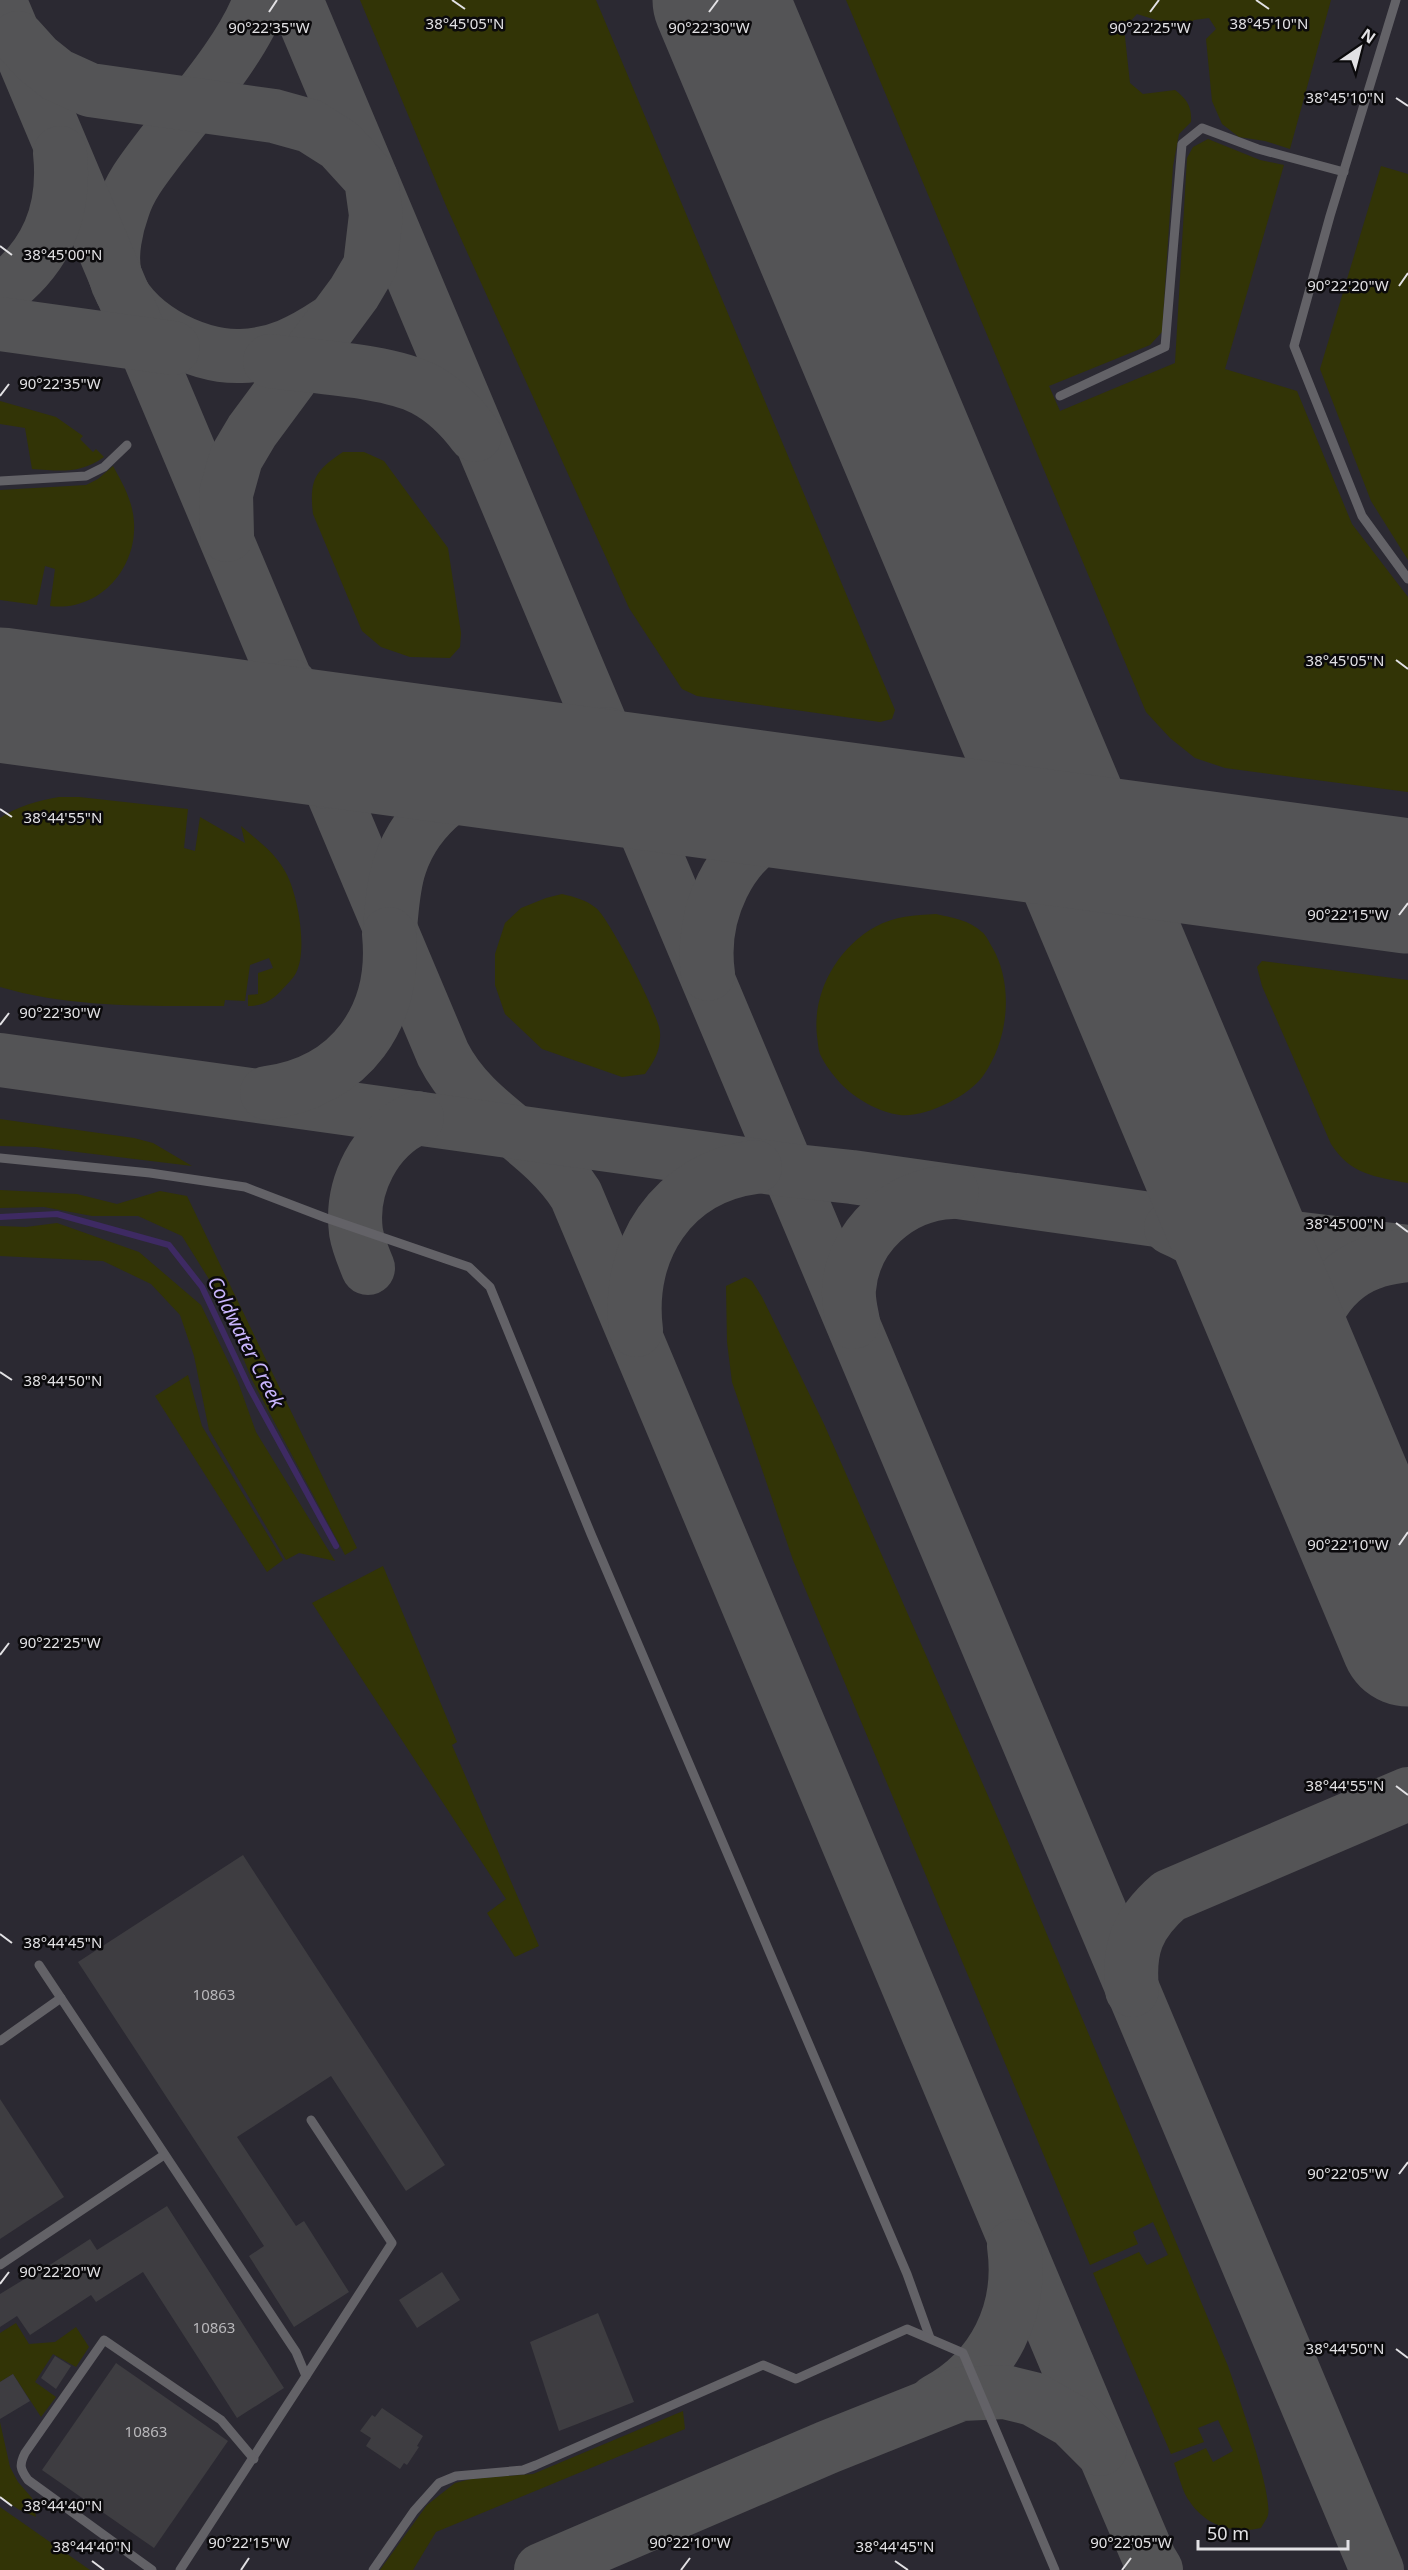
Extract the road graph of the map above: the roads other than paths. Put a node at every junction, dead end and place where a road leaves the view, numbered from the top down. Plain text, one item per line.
1 (1396, 0) edge
2 (1344, 172) junction
3 (1060, 396) dead end
4 (128, 446) dead end
5 (0, 481) edge
6 (1408, 579) edge
7 (0, 1158) edge
8 (39, 1965) dead end
9 (61, 1998) junction
10 (0, 2041) edge
11 (311, 2120) dead end
12 (164, 2155) junction
13 (0, 2265) edge
14 (930, 2338) junction
15 (306, 2376) junction
16 (254, 2459) junction
17 (152, 2570) edge
18 (180, 2570) edge
19 (373, 2570) edge
20 (1055, 2570) edge

1 - 2 lane
2 - 3 lane
2 - 6 lane
4 - 5 lane
7 - 14 lane
8 - 9 lane
9 - 10 lane
9 - 12 lane
11 - 15 lane
12 - 13 lane
12 - 15 lane
14 - 19 lane
14 - 20 lane
15 - 16 lane
16 - 17 lane
16 - 18 lane

